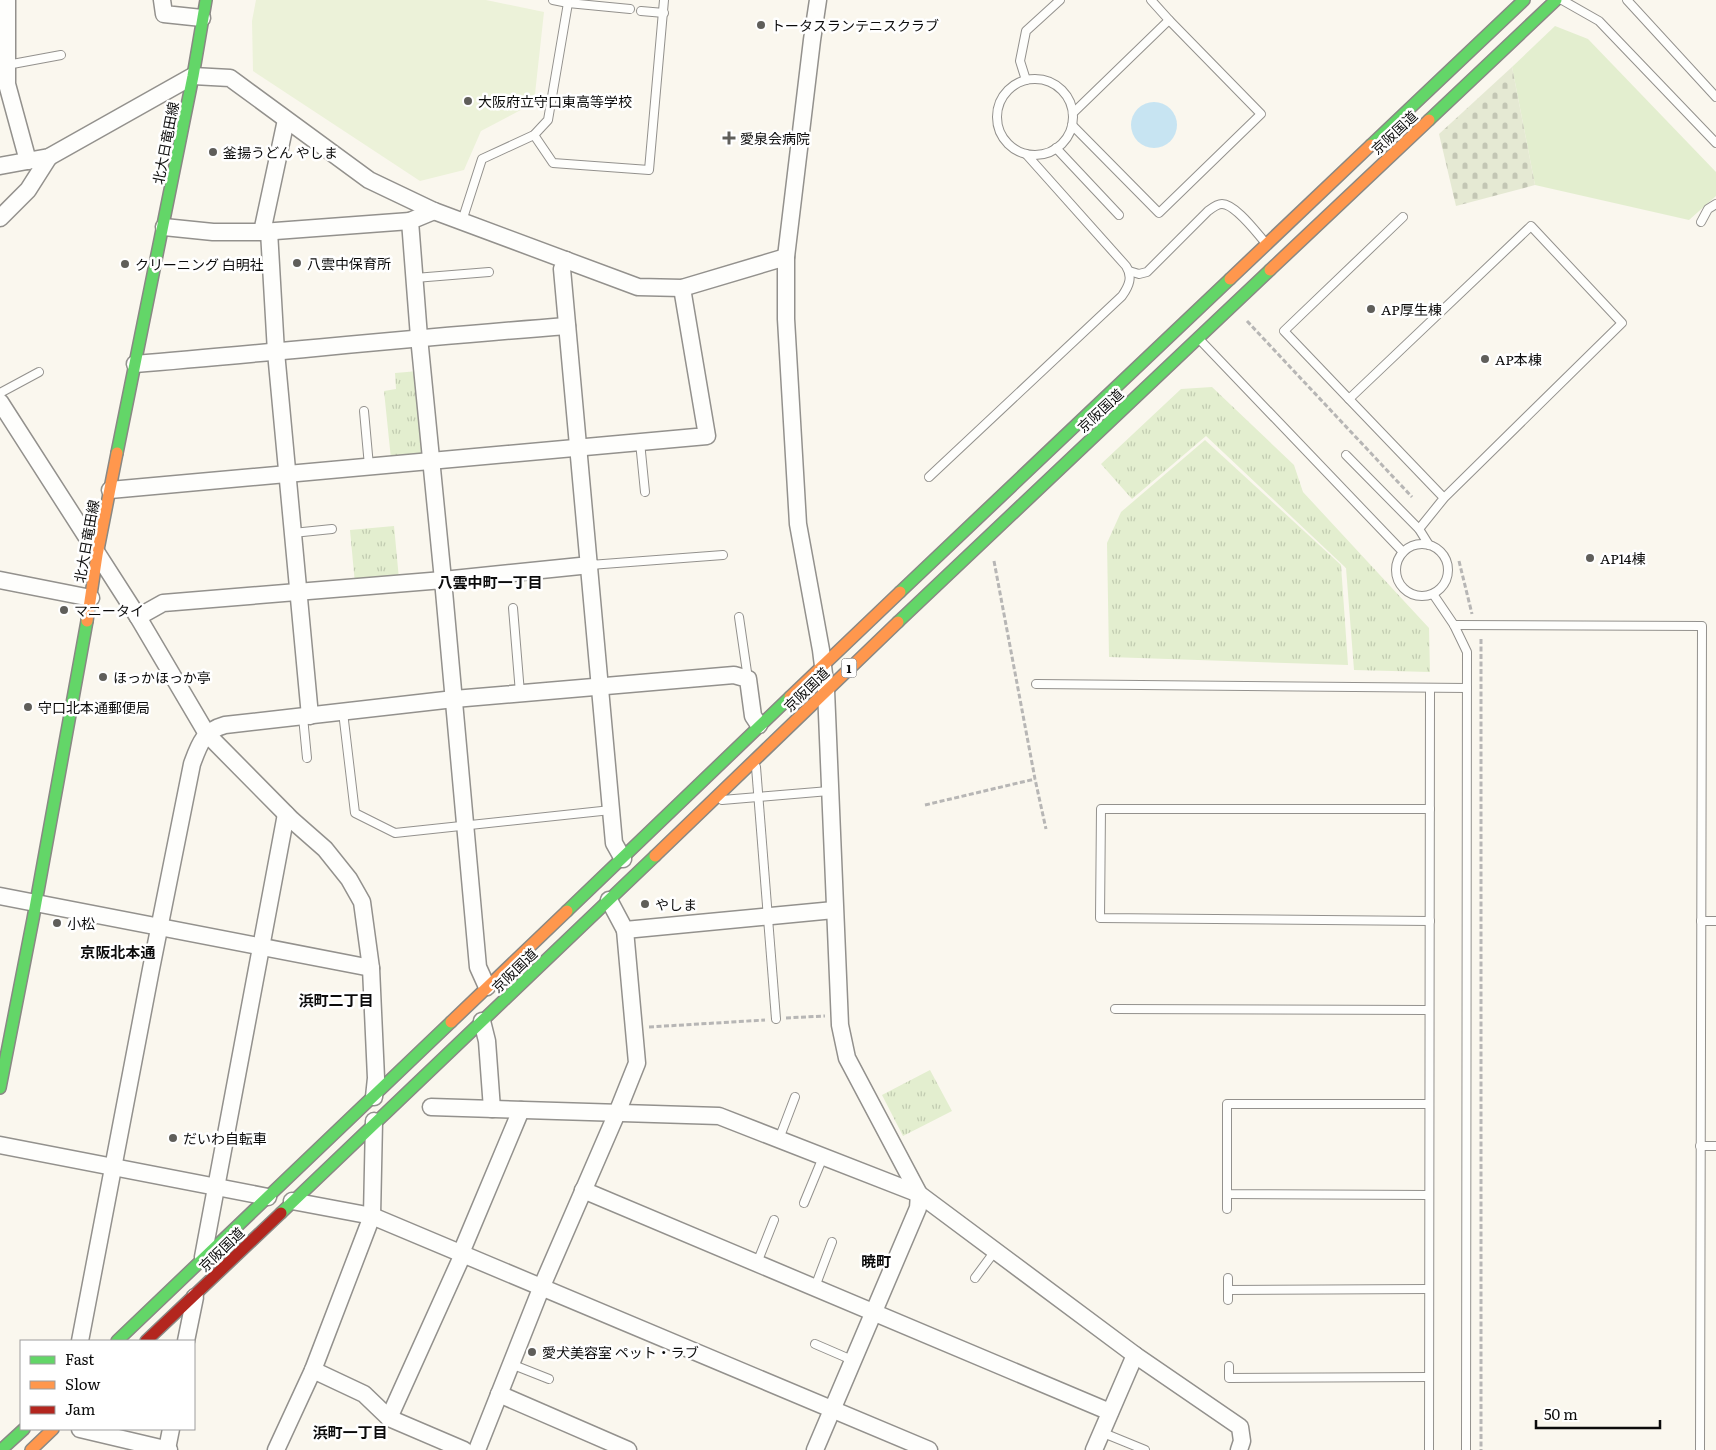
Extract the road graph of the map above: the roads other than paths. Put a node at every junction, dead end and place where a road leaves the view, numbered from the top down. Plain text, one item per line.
1 (7, 0) edge
2 (162, 0) edge
3 (206, 0) edge
4 (553, 0) edge
5 (664, 0) edge
6 (818, 0) edge
7 (1060, 0) edge
8 (1151, 0) edge
9 (1524, 0) edge
10 (1556, 0) edge
11 (1562, 0) edge
12 (1627, 0) edge
13 (568, 3) junction
14 (630, 9) dead end
15 (641, 11) dead end
16 (664, 13) junction
17 (202, 18) junction
18 (1169, 20) junction
19 (61, 56) dead end
20 (7, 64) junction
21 (193, 76) junction
22 (1026, 80) junction
23 (5, 91) edge
24 (1716, 97) edge
25 (1073, 113) junction
26 (286, 120) junction
27 (1072, 125) junction
28 (534, 135) junction
29 (1716, 143) edge
30 (1056, 148) junction
31 (1026, 154) junction
32 (49, 157) junction
33 (28, 161) junction
34 (0, 166) edge
35 (1716, 204) edge
36 (434, 211) junction
37 (1119, 215) dead end
38 (1403, 217) dead end
39 (0, 218) edge
40 (410, 221) junction
41 (462, 221) junction
42 (1702, 222) dead end
43 (164, 227) junction
44 (265, 231) junction
45 (1267, 245) junction
46 (786, 257) junction
47 (566, 260) junction
48 (1129, 271) junction
49 (489, 272) dead end
50 (414, 278) junction
51 (682, 288) junction
52 (567, 326) junction
53 (419, 337) junction
54 (1198, 338) junction
55 (276, 352) junction
56 (135, 364) junction
57 (39, 372) dead end
58 (0, 393) edge
59 (1349, 398) junction
60 (0, 402) edge
61 (364, 411) dead end
62 (640, 442) junction
63 (579, 447) junction
64 (1346, 455) dead end
65 (432, 460) junction
66 (370, 466) junction
67 (288, 473) junction
68 (929, 477) dead end
69 (110, 490) junction
70 (645, 492) dead end
71 (1444, 498) junction
72 (332, 529) dead end
73 (1418, 529) junction
74 (293, 533) junction
75 (1429, 545) junction
76 (1403, 552) junction
77 (97, 555) junction
78 (723, 555) dead end
79 (590, 565) junction
80 (0, 580) edge
81 (443, 580) junction
82 (298, 591) junction
83 (1433, 594) junction
84 (91, 598) junction
85 (513, 608) dead end
86 (138, 617) junction
87 (739, 617) dead end
88 (1454, 625) junction
89 (822, 665) junction
90 (748, 679) junction
91 (1036, 684) dead end
92 (600, 685) junction
93 (1430, 688) junction
94 (1467, 688) junction
95 (826, 690) junction
96 (520, 693) junction
97 (454, 699) junction
98 (343, 712) junction
99 (307, 716) junction
100 (759, 726) junction
101 (207, 734) junction
102 (307, 758) dead end
103 (755, 759) junction
104 (830, 791) junction
105 (758, 798) junction
106 (712, 801) junction
107 (1430, 809) junction
108 (612, 810) junction
109 (286, 814) junction
110 (465, 826) junction
111 (622, 859) junction
112 (0, 896) edge
113 (609, 900) junction
114 (36, 903) junction
115 (834, 910) junction
116 (768, 916) junction
117 (1430, 921) junction
118 (1701, 921) junction
119 (1716, 921) edge
120 (159, 926) junction
121 (625, 930) junction
122 (262, 946) junction
123 (371, 968) junction
124 (487, 987) junction
125 (1115, 1009) dead end
126 (1428, 1010) junction
127 (776, 1019) road end
128 (482, 1021) junction
129 (1, 1078) edge
130 (374, 1097) junction
131 (795, 1097) dead end
132 (1429, 1104) junction
133 (431, 1107) dead end
134 (492, 1109) junction
135 (521, 1110) junction
136 (617, 1113) junction
137 (374, 1125) junction
138 (779, 1140) junction
139 (0, 1145) edge
140 (1700, 1146) junction
141 (1716, 1146) edge
142 (823, 1157) junction
143 (113, 1166) junction
144 (216, 1186) junction
145 (583, 1190) junction
146 (919, 1194) junction
147 (1227, 1194) junction
148 (1429, 1195) junction
149 (268, 1197) junction
150 (292, 1201) junction
151 (804, 1203) dead end
152 (1227, 1209) dead end
153 (372, 1216) junction
154 (774, 1220) dead end
155 (832, 1242) dead end
156 (995, 1251) junction
157 (462, 1253) junction
158 (203, 1259) junction
159 (757, 1263) junction
160 (975, 1278) dead end
161 (1228, 1278) dead end
162 (542, 1286) junction
163 (814, 1287) junction
164 (1429, 1289) junction
165 (1228, 1290) junction
166 (195, 1295) junction
167 (1228, 1300) dead end
168 (873, 1312) junction
169 (80, 1340) edge
170 (118, 1340) edge
171 (147, 1340) edge
172 (186, 1340) edge
173 (815, 1344) dead end
174 (1135, 1355) junction
175 (852, 1360) junction
176 (511, 1364) junction
177 (1229, 1366) dead end
178 (313, 1370) junction
179 (1429, 1377) junction
180 (549, 1379) dead end
181 (499, 1394) junction
182 (832, 1409) junction
183 (1110, 1412) junction
184 (389, 1418) junction
185 (23, 1430) edge
186 (52, 1430) edge
187 (84, 1430) edge
188 (171, 1430) edge
189 (1101, 1432) junction
190 (476, 1449) edge
191 (1, 1450) edge
192 (31, 1450) edge
193 (168, 1450) edge
194 (276, 1450) edge
195 (628, 1450) edge
196 (815, 1450) edge
197 (929, 1450) edge
198 (1094, 1450) edge
199 (1145, 1450) edge
200 (1239, 1450) edge
201 (1429, 1450) edge
202 (1466, 1450) edge
203 (1700, 1450) edge

1 - 20 street
2 - 17 street
3 - 17 main road, 北大日竜田線
4 - 13 lane
5 - 16 lane
6 - 46 street
7 - 22 lane
8 - 18 lane
9 - 45 main road, 京阪国道 / 1
10 - 54 main road, 京阪国道 / 1
11 - 29 lane
12 - 24 lane
13 - 14 lane
13 - 28 lane
15 - 16 lane
16 - 28 lane
17 - 21 main road, 北大日竜田線
18 - 25 lane
18 - 27 lane
19 - 20 lane
20 - 23 street
21 - 26 street
21 - 32 street
21 - 43 main road, 北大日竜田線
22 - 25 lane
22 - 31 lane
23 - 33 street
25 - 27 lane
26 - 36 street
26 - 44 street
27 - 30 lane
28 - 41 lane
30 - 31 lane
30 - 37 lane
31 - 48 lane
32 - 33 street
32 - 39 street
33 - 34 street
35 - 42 lane
36 - 40 street
36 - 41 street
38 - 59 lane
40 - 44 street
40 - 50 street
41 - 47 street
43 - 44 street
43 - 56 main road, 北大日竜田線
44 - 55 street
45 - 48 lane
45 - 89 main road, 京阪国道 / 1
46 - 51 street
46 - 89 street
47 - 51 street
47 - 52 street
48 - 68 lane
49 - 50 lane
50 - 53 street
51 - 62 street
52 - 53 street
52 - 63 street
53 - 55 street
53 - 65 street
54 - 76 lane
54 - 95 main road, 京阪国道 / 1
55 - 56 street
55 - 67 street
56 - 69 main road, 北大日竜田線
57 - 58 lane
59 - 71 lane
59 - 71 lane
60 - 77 street
61 - 66 lane
62 - 63 street
62 - 70 lane
63 - 65 street
63 - 79 street
64 - 73 lane
65 - 66 street
65 - 81 street
66 - 67 street
67 - 69 street
67 - 74 street
69 - 77 main road, 北大日竜田線
71 - 73 lane
72 - 74 lane
73 - 75 lane
74 - 82 street
75 - 76 lane
75 - 83 lane
76 - 83 lane
77 - 84 main road, 北大日竜田線
77 - 86 street
78 - 79 lane
79 - 81 street
79 - 92 street
80 - 84 street
81 - 82 street
81 - 97 street
82 - 86 street
82 - 99 street
83 - 88 lane
84 - 114 main road, 北大日竜田線
85 - 96 lane
86 - 101 street
87 - 90 lane
88 - 94 lane
88 - 118 lane
89 - 95 street
89 - 100 main road, 京阪国道 / 1
90 - 92 street
90 - 100 street
91 - 93 lane
92 - 96 street
92 - 108 street
93 - 94 lane
93 - 107 lane
94 - 202 lane
95 - 103 main road, 京阪国道 / 1
95 - 104 street
96 - 97 street
97 - 98 street
97 - 110 street
98 - 99 street
98 - 110 lane
99 - 101 street
99 - 102 lane
100 - 111 main road, 京阪国道 / 1
101 - 109 street
101 - 120 street
103 - 105 lane
103 - 106 main road, 京阪国道 / 1
104 - 105 lane
104 - 115 street
105 - 106 lane
105 - 116 lane
106 - 113 main road, 京阪国道 / 1
107 - 117 lane
107 - 117 lane
108 - 110 lane
108 - 111 street
109 - 122 street
109 - 123 street
110 - 124 street
111 - 124 main road, 京阪国道 / 1
112 - 114 street
113 - 121 street
113 - 128 main road, 京阪国道 / 1
114 - 120 street
114 - 129 main road, 北大日竜田線
115 - 116 street
115 - 146 street
116 - 121 street
116 - 127 lane
117 - 126 lane
118 - 119 lane
118 - 140 lane
120 - 122 street
120 - 143 street
121 - 136 street
122 - 123 street
122 - 144 street
123 - 130 street
124 - 130 main road, 京阪国道 / 1
125 - 126 lane
126 - 132 lane
128 - 134 street
128 - 137 main road, 京阪国道 / 1
130 - 137 street
130 - 149 main road, 京阪国道 / 1
131 - 138 lane
132 - 147 lane
132 - 148 lane
133 - 134 street
134 - 135 street
135 - 136 street
135 - 157 street
136 - 138 street
136 - 145 street
137 - 150 main road, 京阪国道 / 1
137 - 153 street
138 - 142 street
139 - 143 street
140 - 141 lane
140 - 203 lane
142 - 146 street
142 - 151 lane
143 - 144 street
143 - 169 street
144 - 149 street
144 - 158 street
145 - 159 street
145 - 162 street
146 - 156 street
146 - 168 street
147 - 148 lane
147 - 152 lane
148 - 164 lane
149 - 158 main road, 京阪国道 / 1
150 - 153 street
150 - 166 main road, 京阪国道 / 1
153 - 157 street
153 - 178 street
154 - 159 lane
155 - 163 lane
156 - 160 lane
156 - 174 street
157 - 162 street
157 - 184 street
158 - 170 main road, 京阪国道 / 1
159 - 163 street
161 - 165 lane
162 - 176 street
162 - 182 street
163 - 168 street
164 - 165 lane
164 - 179 lane
165 - 167 lane
166 - 171 main road, 京阪国道 / 1
166 - 172 street
168 - 175 street
168 - 183 street
173 - 175 lane
174 - 183 street
174 - 200 street
175 - 182 street
176 - 180 lane
176 - 181 street
177 - 179 lane
178 - 184 street
178 - 194 street
179 - 201 lane
181 - 190 street
181 - 195 street
182 - 196 street
182 - 197 street
183 - 189 street
184 - 190 street
185 - 191 main road
186 - 192 main road
187 - 193 street
188 - 193 street
189 - 198 street
189 - 199 lane

